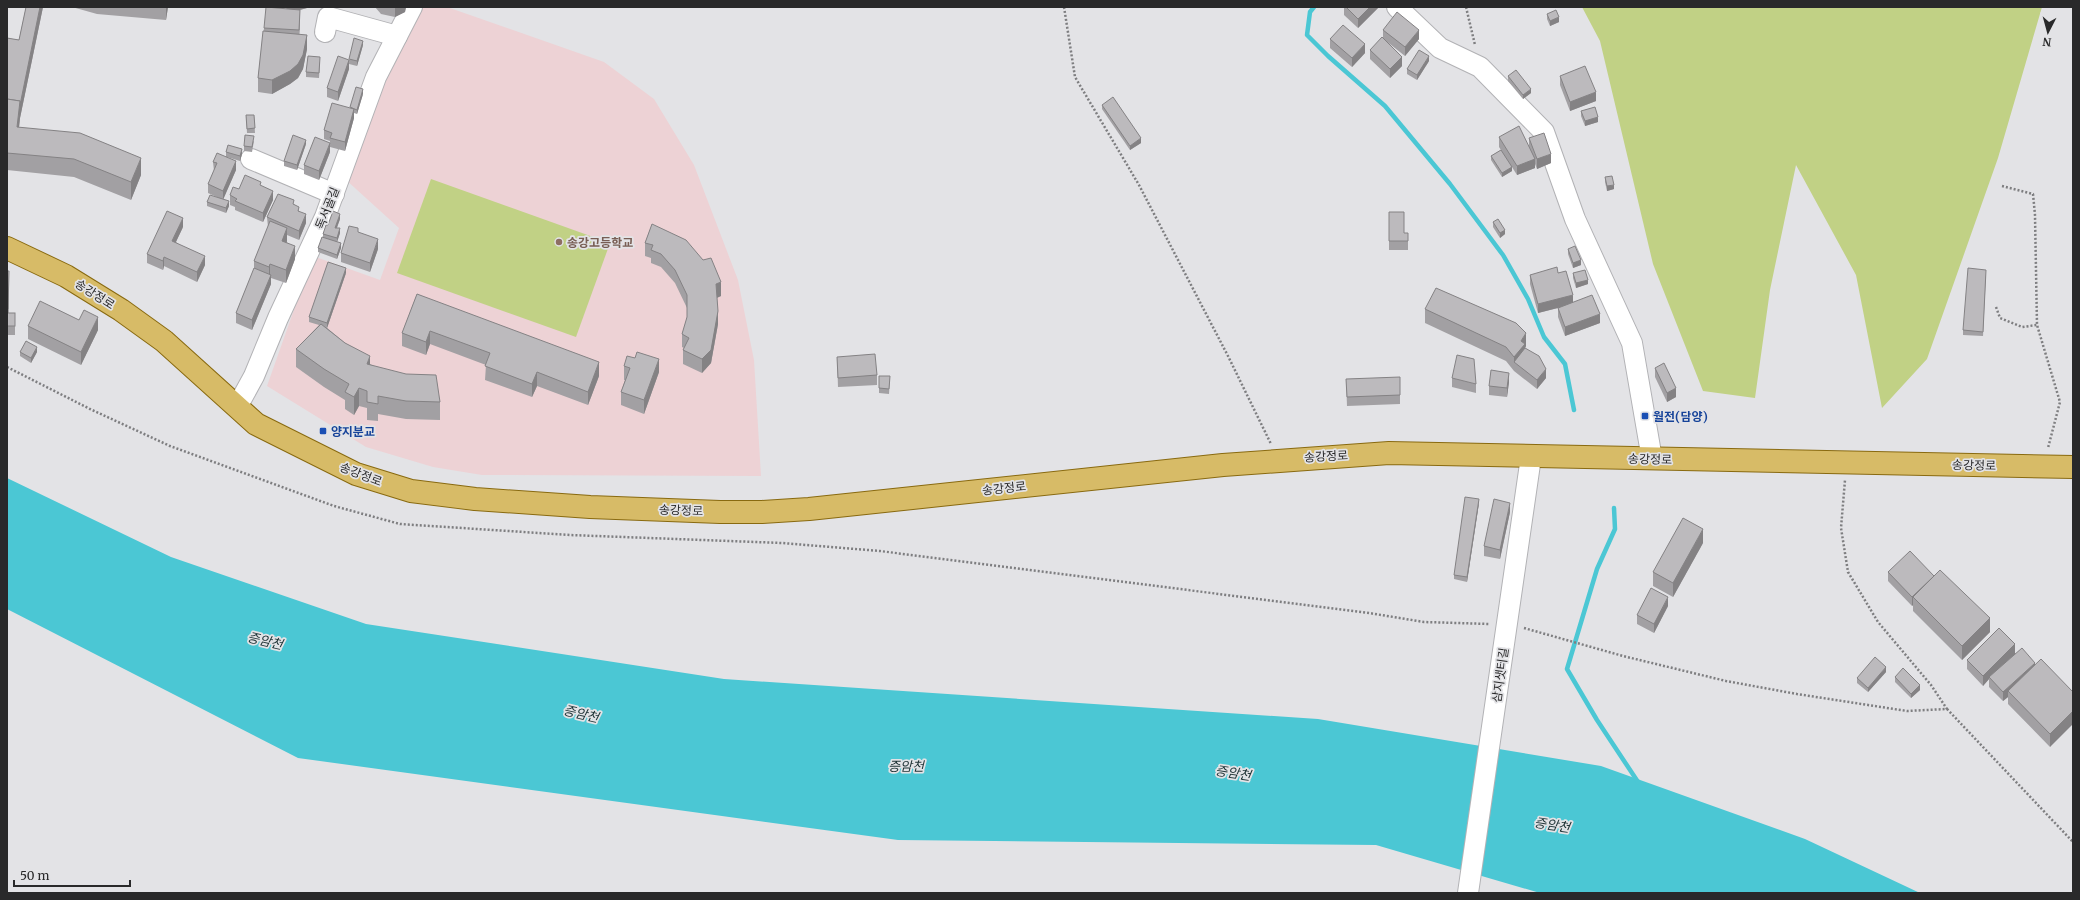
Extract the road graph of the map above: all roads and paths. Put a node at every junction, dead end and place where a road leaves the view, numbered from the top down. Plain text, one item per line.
1 (412, 7) edge
2 (1064, 7) edge
3 (1397, 7) edge
4 (1466, 7) edge
5 (325, 32) dead end
6 (397, 36) junction
7 (1480, 67) junction
8 (251, 159) dead end
9 (2002, 186) dead end
10 (334, 194) junction
11 (7, 248) edge
12 (1996, 308) dead end
13 (2037, 325) junction
14 (7, 367) edge
15 (237, 407) junction
16 (1531, 457) junction
17 (1652, 459) junction
18 (1279, 460) junction
19 (1846, 462) junction
20 (2043, 466) junction
21 (2073, 467) edge
22 (1508, 623) junction
23 (1947, 709) junction
24 (2073, 842) edge
25 (1468, 893) edge

1 - 6 street, 독서골길
2 - 18 path
3 - 7 street
4 - 7 path
5 - 6 street
6 - 10 street, 독서골길
7 - 17 street
8 - 10 street
9 - 13 path
10 - 15 street, 독서골길
11 - 15 main road, 송강정로
12 - 13 path
13 - 20 path
14 - 22 path
15 - 18 main road, 송강정로
16 - 17 main road, 송강정로
16 - 18 main road, 송강정로
16 - 22 street, 삼지샛터길
17 - 19 main road, 송강정로
19 - 20 main road, 송강정로
19 - 23 path
20 - 21 main road, 송강정로
22 - 23 path
22 - 25 street, 삼지샛터길
23 - 24 path

